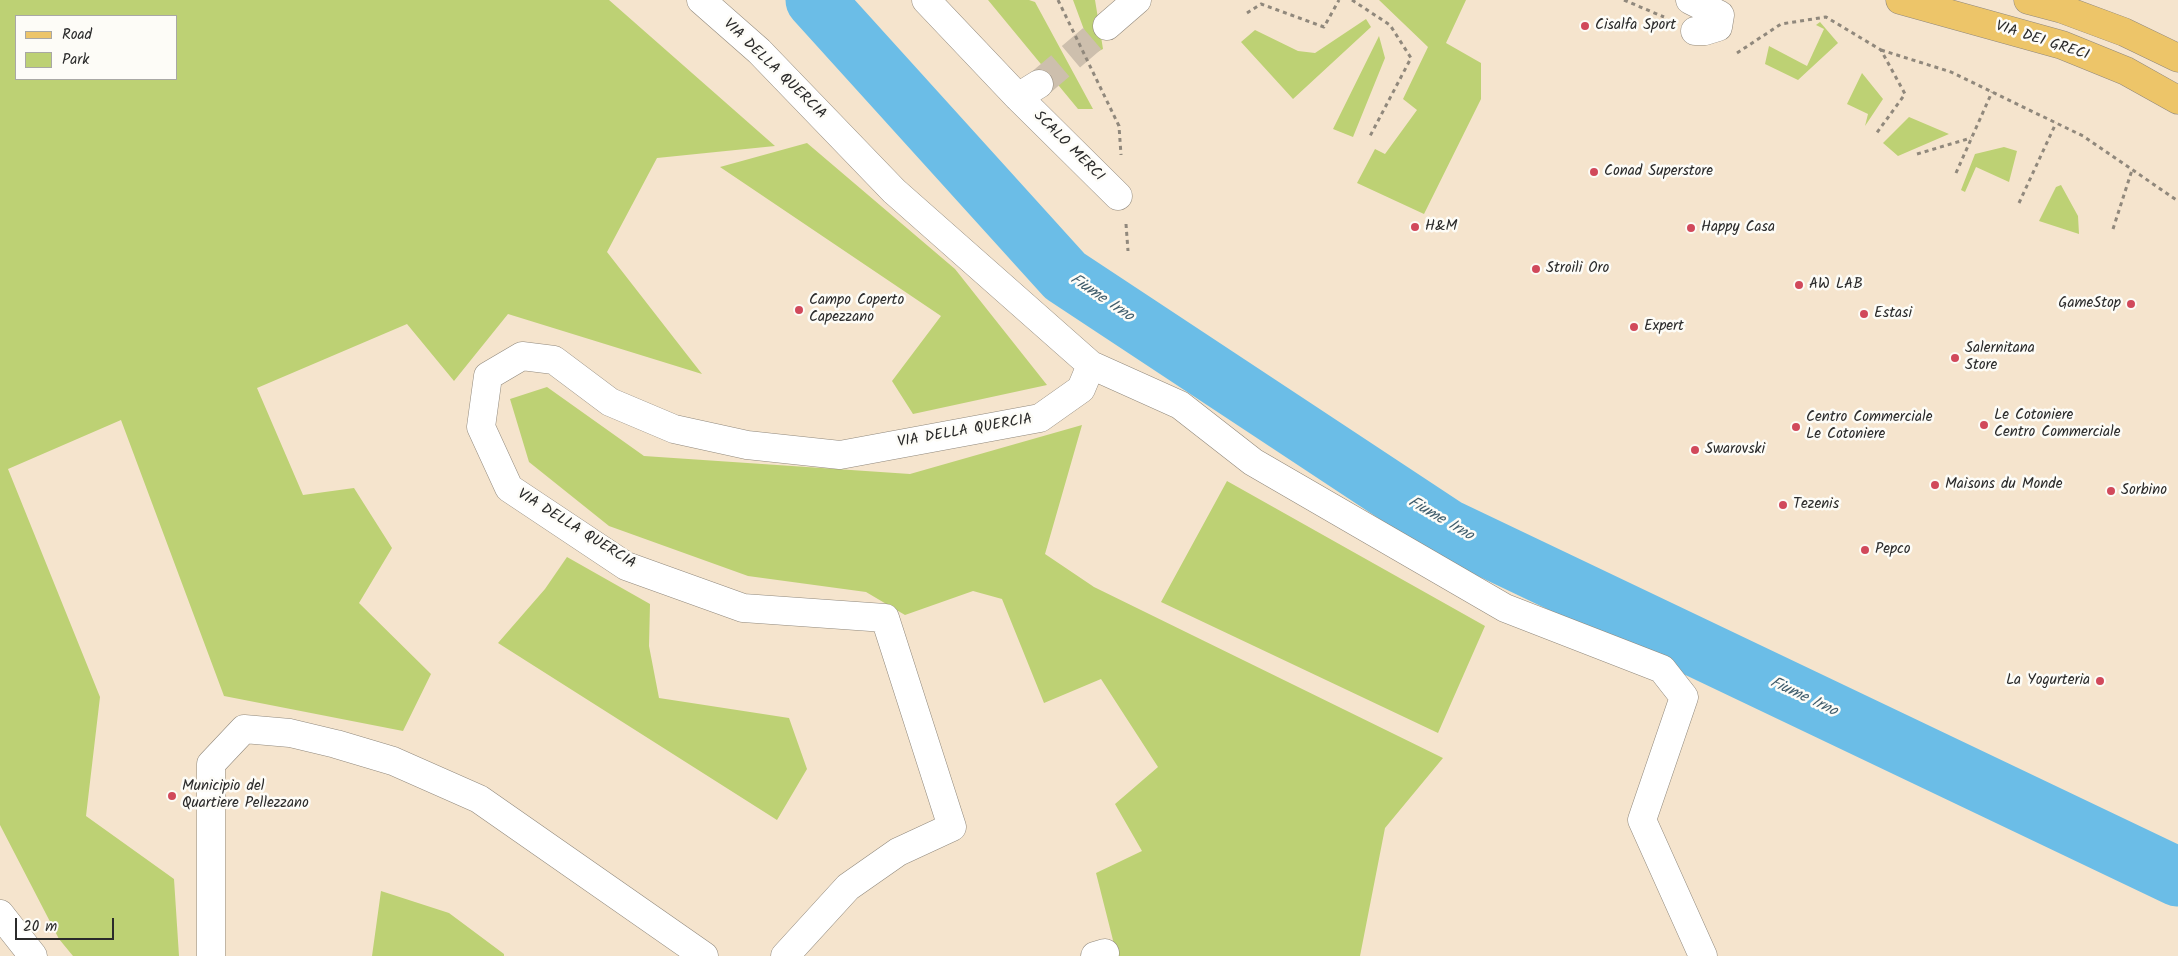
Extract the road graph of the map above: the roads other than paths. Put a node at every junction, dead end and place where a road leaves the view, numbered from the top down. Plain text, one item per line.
1 (700, 0) edge
2 (926, 0) edge
3 (1137, 0) edge
4 (1690, 0) edge
5 (1900, 0) edge
6 (2028, 0) edge
7 (1107, 26) tunnel mouth
8 (1695, 31) road end
9 (2178, 58) edge
10 (2178, 100) edge
11 (1118, 196) dead end
12 (1091, 365) junction
13 (0, 914) edge
14 (688, 952) edge
15 (33, 956) edge
16 (211, 956) edge
17 (785, 956) edge
18 (1703, 956) edge

1 - 12 street, VIA DELLA QUERCIA
2 - 11 street, SCALO MERCI
3 - 7 street
4 - 8 street
5 - 10 main road, VIA DEI GRECI
6 - 9 main road
12 - 17 street, VIA DELLA QUERCIA
12 - 18 street
13 - 15 street
14 - 16 street

